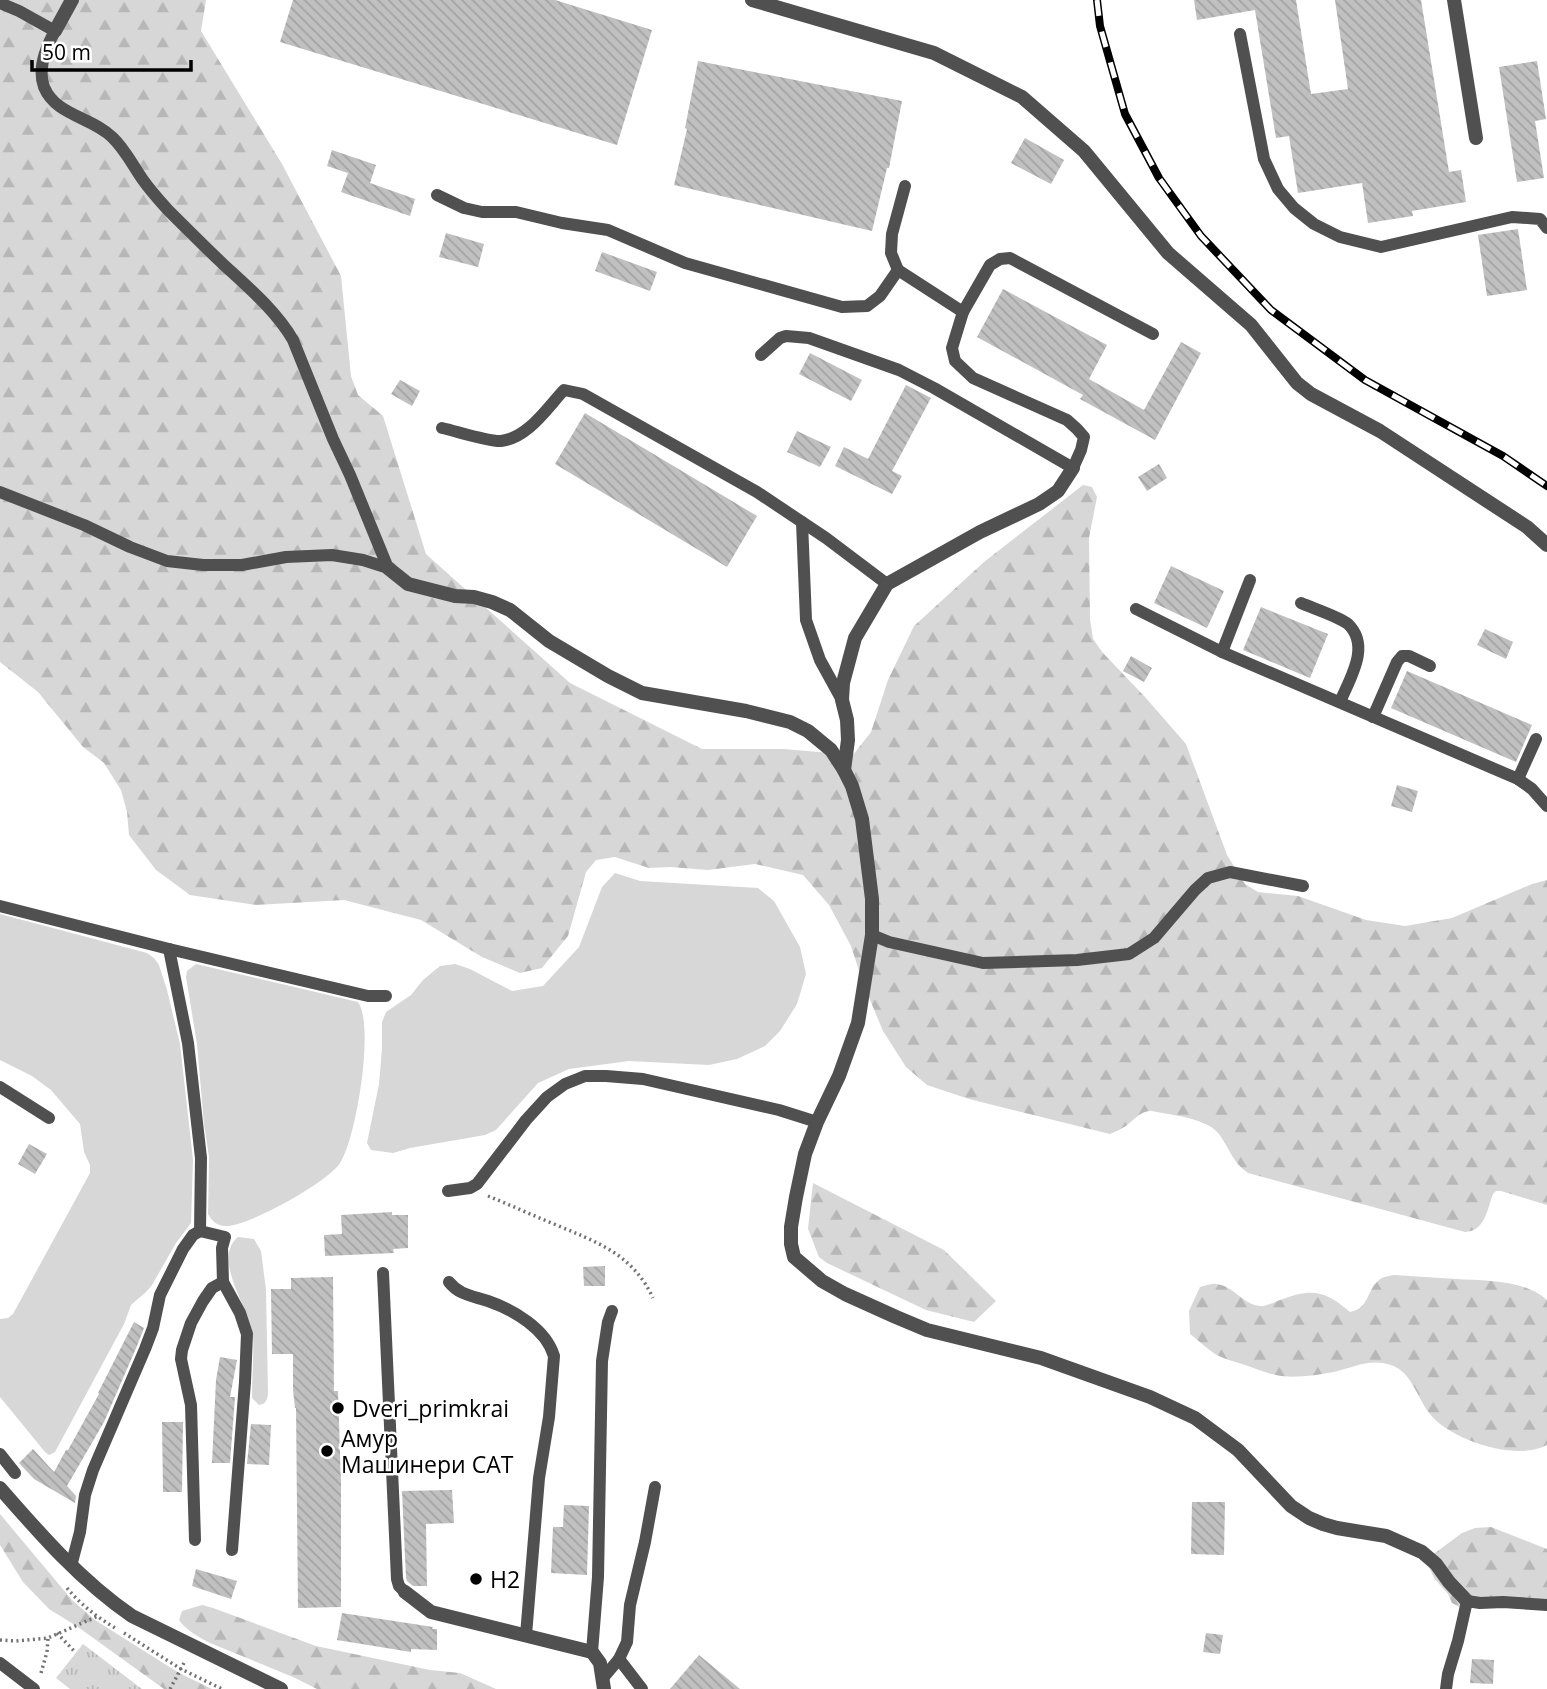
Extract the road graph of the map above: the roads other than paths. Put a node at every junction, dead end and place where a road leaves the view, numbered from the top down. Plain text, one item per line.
1 (72, 0) edge
2 (752, 0) edge
3 (1454, 0) edge
4 (0, 3) edge
5 (55, 31) junction
6 (1240, 34) dead end
7 (1476, 138) dead end
8 (905, 186) dead end
9 (437, 195) dead end
10 (1547, 228) edge
11 (898, 270) junction
12 (963, 312) junction
13 (1153, 334) dead end
14 (761, 355) dead end
15 (442, 428) dead end
16 (1073, 468) junction
17 (0, 492) edge
18 (802, 522) junction
19 (1547, 545) edge
20 (388, 568) junction
21 (1250, 580) dead end
22 (887, 584) junction
23 (1301, 603) dead end
24 (1136, 608) dead end
25 (1222, 652) junction
26 (1430, 666) dead end
27 (842, 700) junction
28 (1340, 702) junction
29 (1373, 717) junction
30 (1536, 739) dead end
31 (844, 770) junction
32 (1518, 779) junction
33 (1547, 806) edge
34 (1303, 886) dead end
35 (0, 906) edge
36 (872, 935) junction
37 (169, 949) junction
38 (386, 996) dead end
39 (0, 1087) edge
40 (49, 1118) dead end
41 (817, 1122) junction
42 (448, 1191) dead end
43 (200, 1231) junction
44 (383, 1273) dead end
45 (223, 1282) junction
46 (449, 1282) dead end
47 (612, 1311) dead end
48 (0, 1454) edge
49 (15, 1473) dead end
50 (0, 1488) edge
51 (655, 1488) dead end
52 (195, 1540) dead end
53 (232, 1550) dead end
54 (71, 1566) junction
55 (405, 1592) joint
56 (1467, 1601) junction
57 (1547, 1605) edge
58 (526, 1635) junction
59 (592, 1652) junction
60 (619, 1659) junction
61 (0, 1663) edge
62 (604, 1684) edge
63 (36, 1685) edge
64 (281, 1689) edge
65 (642, 1689) edge
66 (1446, 1689) edge

1 - 5 street
2 - 19 street
3 - 7 street
4 - 5 lane
5 - 20 lane
6 - 10 lane
8 - 11 lane
9 - 11 lane
11 - 12 lane
12 - 13 lane
12 - 16 lane
14 - 16 lane
15 - 18 lane
16 - 22 street
17 - 20 lane
18 - 22 lane
18 - 27 lane
20 - 31 street
21 - 25 lane
22 - 27 street
23 - 28 lane
24 - 25 lane
25 - 28 lane
26 - 29 lane
27 - 31 street
28 - 29 lane
29 - 32 lane
30 - 32 lane
31 - 36 street
32 - 33 lane
34 - 36 lane
35 - 37 lane
36 - 41 street
37 - 38 lane
37 - 43 lane
39 - 40 lane
41 - 42 lane
41 - 56 street
43 - 45 lane
43 - 54 lane
44 - 55 lane
45 - 52 lane
45 - 53 lane
46 - 58 lane
47 - 59 lane
48 - 49 lane
50 - 54 street
51 - 60 lane
54 - 64 street
55 - 58 street
56 - 57 lane
56 - 66 lane
58 - 59 street
59 - 62 street
60 - 62 lane
60 - 65 lane
61 - 63 lane

